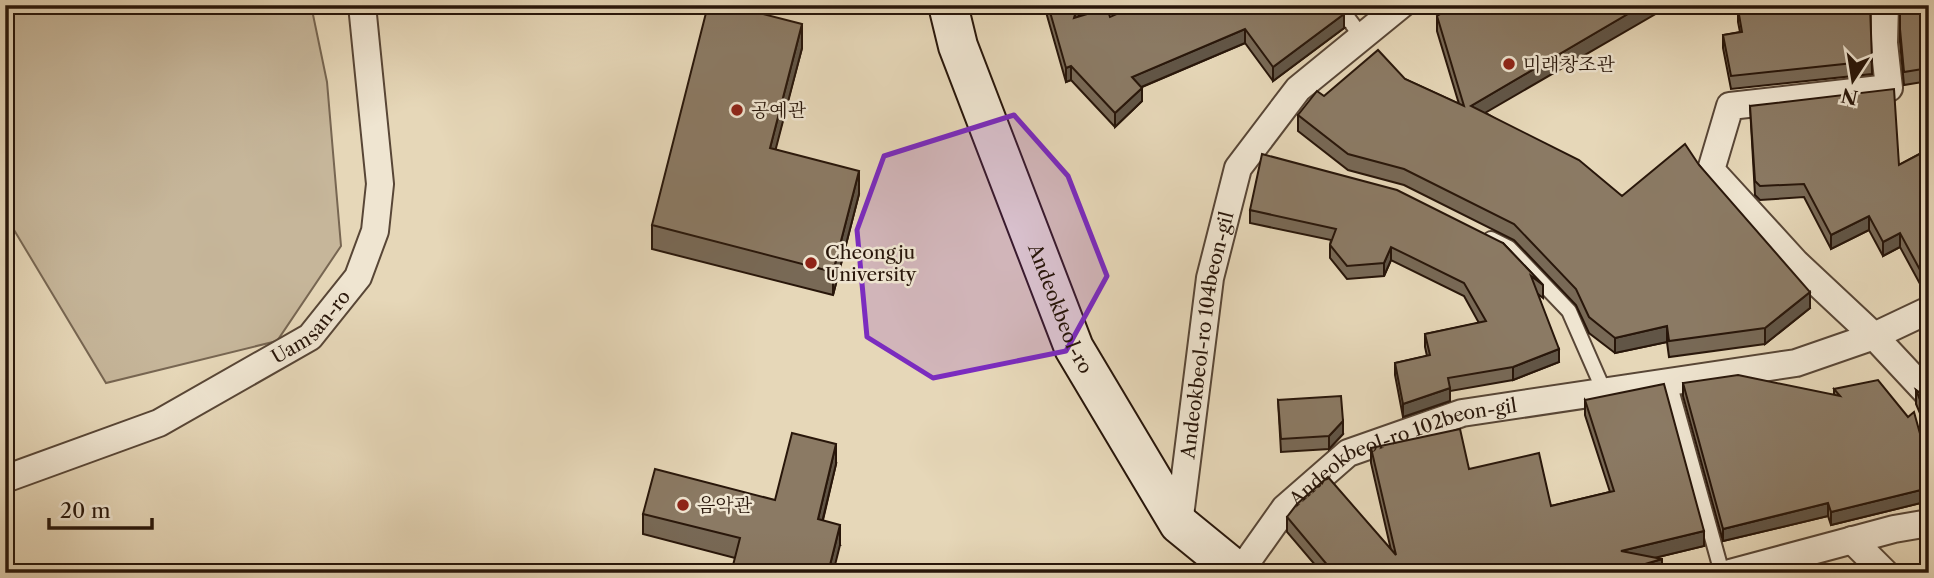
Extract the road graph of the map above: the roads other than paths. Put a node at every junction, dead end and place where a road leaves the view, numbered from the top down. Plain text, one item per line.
1 (362, 5) edge
2 (948, 5) edge
3 (1338, 5) edge
4 (1401, 5) edge
5 (1885, 5) edge
6 (1363, 37) junction
7 (1473, 231) edge
8 (1929, 310) edge
9 (1874, 336) junction
10 (1669, 382) junction
11 (1604, 391) junction
12 (1929, 395) edge
13 (5, 479) edge
14 (1929, 523) edge
15 (1179, 524) junction
16 (1852, 540) junction
17 (1804, 563) edge
18 (1239, 573) edge
19 (1722, 573) edge
20 (1730, 573) edge
21 (1885, 573) edge

1 - 13 street, Uamsan-ro
2 - 15 street, Andeokbeol-ro
3 - 6 lane
4 - 6 street, Andeokbeol-ro 104beon-gil
5 - 9 street
6 - 15 street, Andeokbeol-ro 104beon-gil
7 - 11 lane
8 - 9 street, Andeokbeol-ro 102beon-gil
9 - 10 street, Andeokbeol-ro 102beon-gil
9 - 12 street
10 - 11 street, Andeokbeol-ro 102beon-gil
10 - 19 lane
11 - 18 street, Andeokbeol-ro 102beon-gil
14 - 16 street
15 - 18 street, Andeokbeol-ro
16 - 17 street
16 - 21 street
17 - 20 street

